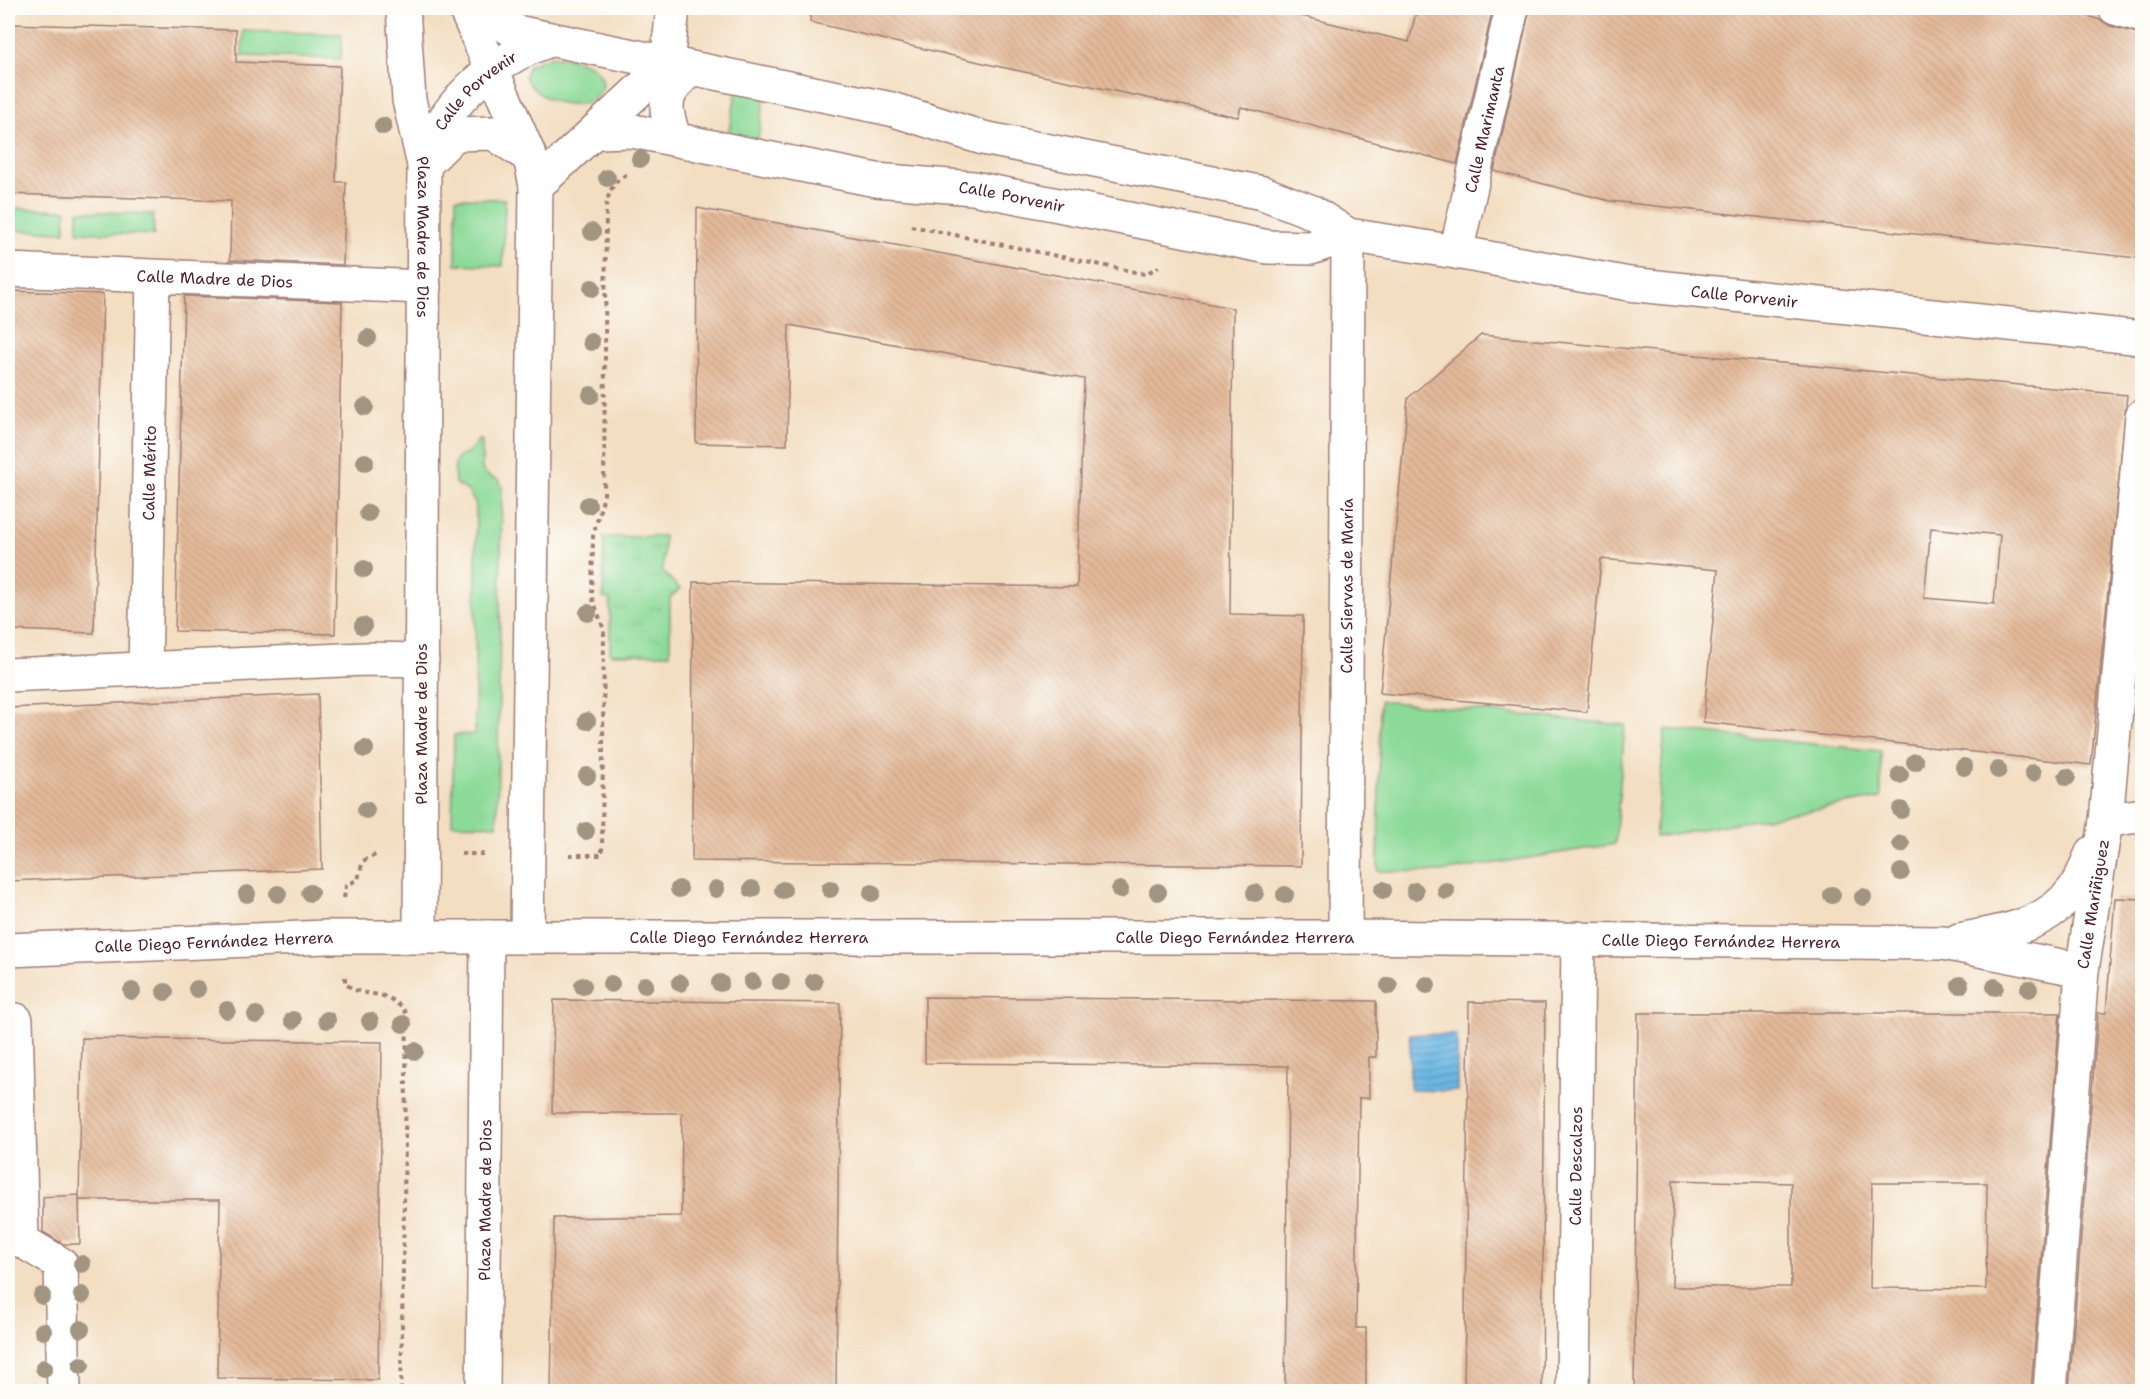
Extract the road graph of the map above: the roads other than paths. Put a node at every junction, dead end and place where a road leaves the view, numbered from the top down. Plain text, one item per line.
1 (403, 8) edge
2 (465, 8) edge
3 (476, 8) edge
4 (673, 8) edge
5 (1512, 8) edge
6 (2115, 8) edge
7 (2142, 16) edge
8 (550, 40) junction
9 (679, 66) junction
10 (491, 68) junction
11 (594, 132) junction
12 (675, 139) junction
13 (424, 165) junction
14 (533, 171) junction
15 (1348, 235) junction
16 (1456, 252) junction
17 (8, 270) edge
18 (153, 277) junction
19 (424, 287) junction
20 (2142, 338) edge
21 (2142, 416) edge
22 (422, 660) junction
23 (145, 669) junction
24 (8, 675) edge
25 (2142, 815) edge
26 (2106, 821) junction
27 (420, 937) junction
28 (487, 937) junction
29 (527, 937) junction
30 (1345, 937) junction
31 (1578, 938) junction
32 (1943, 943) junction
33 (8, 950) edge
34 (2082, 970) junction
35 (16, 1020) dead end
36 (15, 1241) edge
37 (64, 1392) edge
38 (483, 1392) edge
39 (1573, 1392) edge
40 (2050, 1392) edge

1 - 13 street
2 - 10 street
3 - 8 street, Calle Porvenir
4 - 9 street
5 - 16 street, Calle Marimanta
6 - 7 street
8 - 9 street, Calle Porvenir
8 - 10 street, Calle Porvenir
9 - 11 street
9 - 12 street
9 - 15 street, Calle Porvenir
10 - 13 street, Calle Porvenir
10 - 14 street
11 - 12 street, Calle Porvenir
11 - 14 street
12 - 15 street, Calle Porvenir
13 - 14 street, Plaza Madre de Dios
13 - 19 street, Plaza Madre de Dios
14 - 29 street
15 - 16 street, Calle Porvenir
15 - 30 street, Calle Siervas de María
16 - 20 street, Calle Porvenir
17 - 18 street, Calle Madre de Dios
18 - 19 street, Calle Madre de Dios
18 - 23 street, Calle Mérito
19 - 22 street, Plaza Madre de Dios
21 - 26 street, Calle Mariñiguez
22 - 23 street
22 - 27 street, Plaza Madre de Dios
23 - 24 street
25 - 26 street
26 - 32 street, Calle Diego Fernández Herrera
26 - 34 street, Calle Mariñiguez
27 - 28 street
27 - 33 street, Calle Diego Fernández Herrera
28 - 29 street
28 - 38 street, Plaza Madre de Dios
29 - 30 street, Calle Diego Fernández Herrera
30 - 31 street, Calle Diego Fernández Herrera
31 - 32 street, Calle Diego Fernández Herrera
31 - 39 street, Calle Descalzos
32 - 34 street, Calle Diego Fernández Herrera
34 - 40 street, Calle Mariñiguez
35 - 36 street
36 - 37 street

